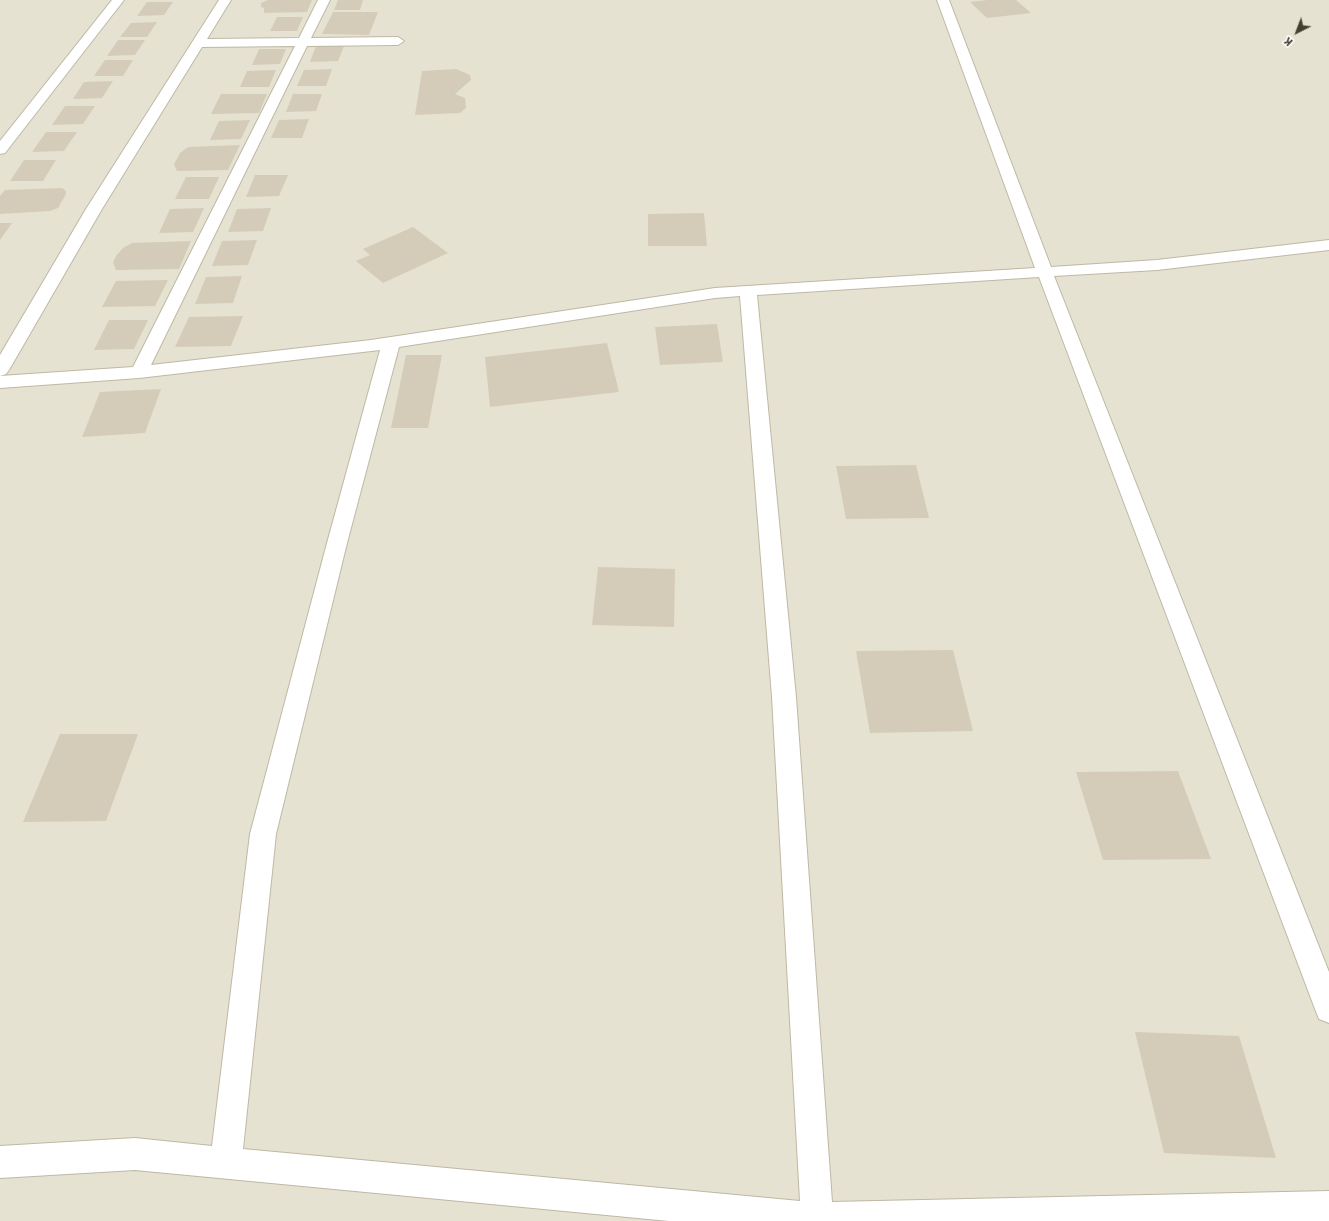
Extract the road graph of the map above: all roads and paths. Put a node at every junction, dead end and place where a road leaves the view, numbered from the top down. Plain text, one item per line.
1 (118, 0) edge
2 (225, 0) edge
3 (324, 0) edge
4 (943, 0) edge
5 (303, 41) junction
6 (398, 41) dead end
7 (199, 43) junction
8 (0, 150) edge
9 (1329, 245) edge
10 (1045, 273) junction
11 (748, 290) junction
12 (391, 343) junction
13 (0, 370) edge
14 (139, 372) junction
15 (0, 382) edge
16 (1329, 1009) edge
17 (0, 1162) edge
18 (226, 1163) junction
19 (1329, 1207) edge
20 (817, 1220) edge

1 - 8 street
2 - 7 street
3 - 5 street
4 - 10 street
5 - 6 street
5 - 7 street
5 - 14 street
7 - 13 street
9 - 10 street
10 - 11 street
10 - 16 street
11 - 12 street
11 - 20 street
12 - 14 street
12 - 18 street
14 - 15 street
17 - 18 street
18 - 20 street
19 - 20 street

